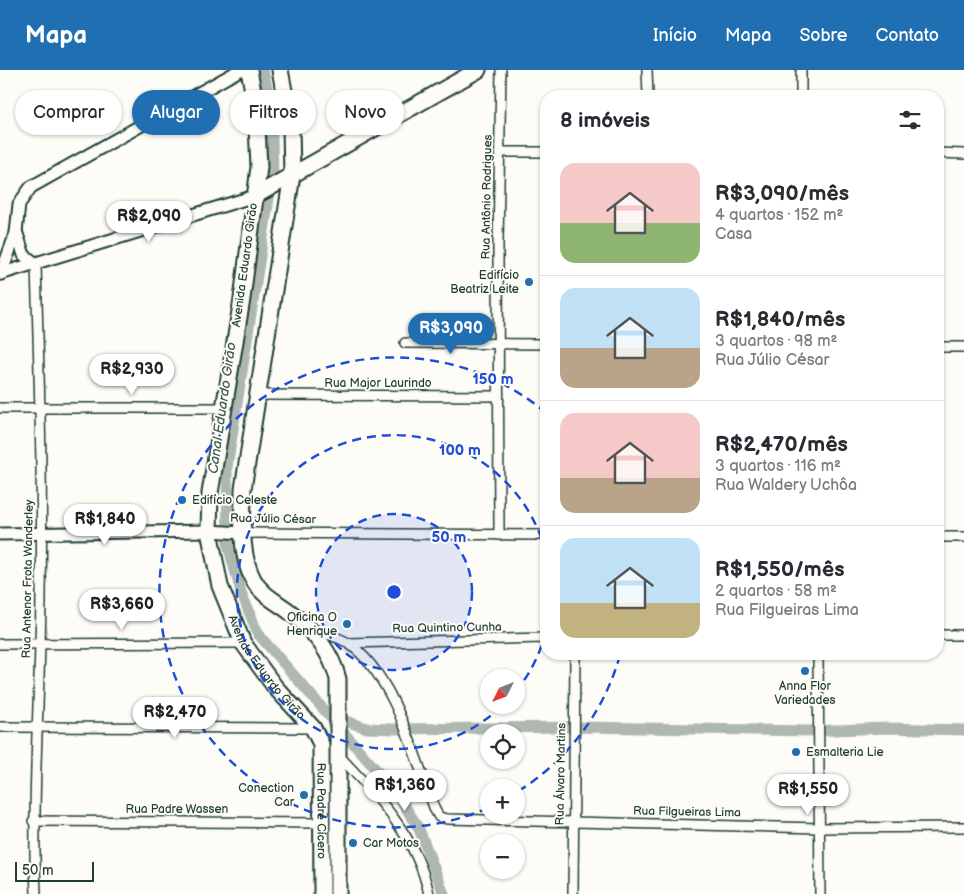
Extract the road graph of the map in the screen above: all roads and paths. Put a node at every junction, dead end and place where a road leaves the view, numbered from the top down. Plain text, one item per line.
1 (240, 70) edge
2 (249, 70) edge
3 (280, 70) edge
4 (478, 70) edge
5 (501, 70) edge
6 (647, 70) edge
7 (801, 70) edge
8 (648, 90) edge
9 (801, 90) edge
10 (501, 152) junction
11 (540, 152) edge
12 (944, 154) edge
13 (964, 154) edge
14 (292, 175) junction
15 (266, 190) junction
16 (16, 233) junction
17 (36, 264) junction
18 (0, 274) edge
19 (405, 343) dead end
20 (498, 344) junction
21 (540, 344) edge
22 (944, 347) edge
23 (964, 347) edge
24 (259, 395) junction
25 (498, 396) junction
26 (40, 407) junction
27 (0, 408) edge
28 (223, 408) junction
29 (213, 531) junction
30 (239, 533) junction
31 (0, 534) edge
32 (42, 534) junction
33 (500, 535) junction
34 (540, 535) edge
35 (944, 537) edge
36 (964, 537) edge
37 (306, 626) junction
38 (944, 635) edge
39 (964, 635) edge
40 (540, 638) edge
41 (243, 643) junction
42 (348, 643) junction
43 (0, 644) edge
44 (41, 644) junction
45 (575, 660) edge
46 (818, 660) edge
47 (0, 727) edge
48 (38, 727) junction
49 (312, 728) junction
50 (338, 748) junction
51 (33, 821) junction
52 (573, 822) junction
53 (321, 823) junction
54 (964, 827) edge
55 (821, 828) junction
56 (36, 894) edge
57 (322, 894) edge
58 (338, 894) edge
59 (429, 894) edge
60 (573, 894) edge
61 (820, 894) edge

1 - 16 street
2 - 15 main road, Avenida Eduardo Girão
3 - 14 main road
4 - 14 main road
5 - 10 street, Rua Antônio Rodrigues
6 - 8 street
7 - 9 street
10 - 11 street
10 - 20 street, Rua Antônio Rodrigues
12 - 13 street
14 - 15 main road
14 - 24 main road
15 - 17 street
15 - 28 main road, Avenida Eduardo Girão
16 - 17 street
16 - 18 street
17 - 18 street
17 - 26 street, Rua Antenor Frota Wanderley
19 - 20 street
20 - 21 street
20 - 25 street, Rua Antônio Rodrigues
22 - 23 street
24 - 25 street, Rua Major Laurindo
24 - 30 main road
25 - 33 street, Rua Antônio Rodrigues
26 - 27 street
26 - 28 street
26 - 32 street, Rua Antenor Frota Wanderley
28 - 29 main road, Avenida Eduardo Girão
29 - 30 street, Rua Júlio César
29 - 32 street, Rua Júlio César
29 - 41 main road, Avenida Eduardo Girão
30 - 33 street, Rua Júlio César
30 - 37 main road
31 - 32 street, Rua Júlio César
32 - 44 street, Rua Antenor Frota Wanderley
33 - 34 street, Rua Júlio César
35 - 36 street
37 - 42 street
37 - 50 main road, Rua Padre Cícero
38 - 39 street
40 - 42 street, Rua Quintino Cunha
41 - 44 street
41 - 49 main road, Avenida Eduardo Girão
42 - 52 street, Rua Filgueiras Lima
43 - 44 street
44 - 48 street, Rua Antenor Frota Wanderley
45 - 52 street, Rua Álvaro Martins
46 - 55 street
47 - 48 street
48 - 49 street
48 - 51 street, Rua Antenor Frota Wanderley
49 - 53 main road, Rua Padre Cícero
50 - 58 main road, Rua Padre Cícero
50 - 59 street
51 - 53 street, Rua Padre Wassen
51 - 56 street, Rua Antenor Frota Wanderley
52 - 55 street, Rua Filgueiras Lima
52 - 60 street, Rua Álvaro Martins
53 - 57 main road, Rua Padre Cícero
54 - 55 street, Rua Filgueiras Lima
55 - 61 street

